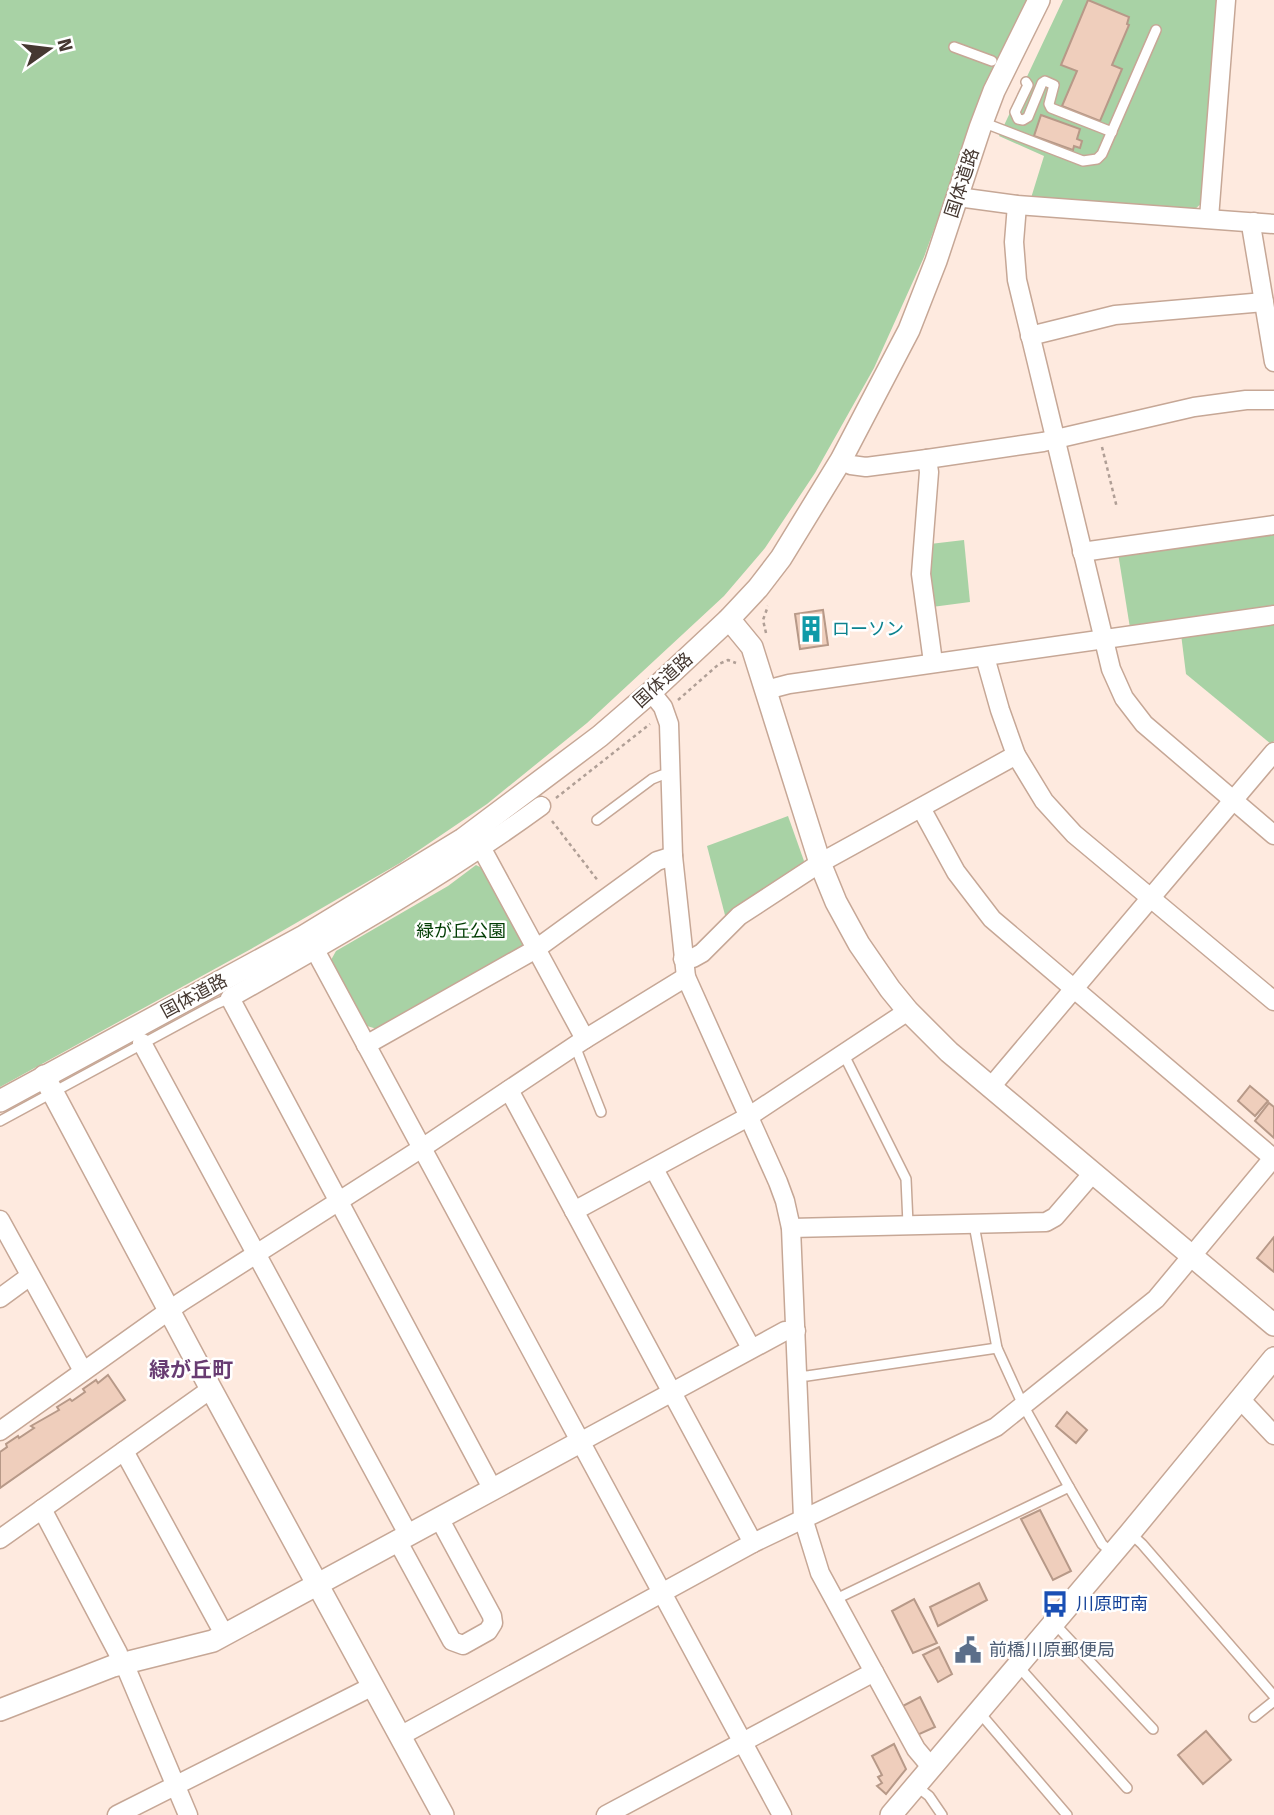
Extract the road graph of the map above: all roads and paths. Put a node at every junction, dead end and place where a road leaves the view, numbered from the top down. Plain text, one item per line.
1 (1040, 0) edge
2 (1226, 0) edge
3 (1156, 30) dead end
4 (954, 47) dead end
5 (992, 61) dead end
6 (1026, 82) dead end
7 (982, 122) junction
8 (1112, 132) junction
9 (958, 197) junction
10 (1017, 205) junction
11 (1209, 218) junction
12 (1254, 222) junction
13 (1274, 224) edge
14 (1264, 302) junction
15 (1030, 335) junction
16 (1274, 362) edge
17 (1274, 400) edge
18 (1098, 430) junction
19 (1056, 440) junction
20 (927, 459) junction
21 (841, 460) junction
22 (1117, 508) dead end
23 (1274, 525) edge
24 (1082, 552) junction
25 (773, 600) dead end
26 (1274, 615) edge
27 (729, 619) junction
28 (767, 636) dead end
29 (1102, 639) junction
30 (735, 653) dead end
31 (985, 657) junction
32 (732, 660) junction
33 (933, 662) junction
34 (741, 669) dead end
35 (766, 690) junction
36 (651, 692) junction
37 (676, 702) dead end
38 (652, 722) dead end
39 (1274, 751) edge
40 (1016, 755) junction
41 (670, 775) junction
42 (1233, 801) junction
43 (542, 807) junction
44 (921, 808) junction
45 (597, 820) dead end
46 (1274, 835) edge
47 (482, 849) junction
48 (673, 856) junction
49 (820, 863) junction
50 (609, 896) junction
51 (1151, 898) junction
52 (536, 949) junction
53 (315, 950) junction
54 (683, 959) junction
55 (686, 977) junction
56 (1073, 990) junction
57 (230, 998) junction
58 (1274, 1001) edge
59 (908, 1011) junction
60 (580, 1043) junction
61 (142, 1044) junction
62 (366, 1045) junction
63 (844, 1055) junction
64 (49, 1084) junction
65 (990, 1088) junction
66 (509, 1090) junction
67 (0, 1101) edge
68 (601, 1112) dead end
69 (748, 1117) junction
70 (0, 1121) edge
71 (422, 1148) junction
72 (1273, 1158) edge
73 (654, 1169) junction
74 (1092, 1174) junction
75 (338, 1200) junction
76 (574, 1211) junction
77 (0, 1220) edge
78 (908, 1224) junction
79 (974, 1225) junction
80 (791, 1228) junction
81 (257, 1254) junction
82 (1191, 1256) junction
83 (30, 1276) junction
84 (0, 1298) edge
85 (170, 1310) junction
86 (1274, 1325) edge
87 (796, 1331) junction
88 (751, 1348) junction
89 (997, 1348) junction
90 (1274, 1358) edge
91 (83, 1371) junction
92 (798, 1375) junction
93 (211, 1389) junction
94 (671, 1392) junction
95 (1241, 1400) junction
96 (1023, 1405) junction
97 (0, 1431) edge
98 (1274, 1435) edge
99 (580, 1442) junction
100 (124, 1451) junction
101 (492, 1488) junction
102 (1069, 1488) junction
103 (42, 1509) junction
104 (439, 1518) junction
105 (803, 1518) junction
106 (1130, 1534) junction
107 (403, 1537) junction
108 (0, 1539) edge
109 (753, 1544) junction
110 (1112, 1553) junction
111 (318, 1584) junction
112 (662, 1594) junction
113 (834, 1600) junction
114 (1054, 1622) junction
115 (224, 1634) junction
116 (121, 1658) junction
117 (1018, 1666) junction
118 (874, 1672) junction
119 (373, 1686) junction
120 (1274, 1696) edge
121 (0, 1699) edge
122 (1274, 1701) edge
123 (0, 1710) edge
124 (979, 1712) junction
125 (1254, 1717) dead end
126 (1153, 1729) dead end
127 (400, 1736) junction
128 (743, 1743) junction
129 (932, 1768) junction
130 (176, 1786) junction
131 (916, 1786) junction
132 (1127, 1788) dead end
133 (117, 1815) edge
134 (188, 1815) edge
135 (443, 1815) edge
136 (606, 1815) edge
137 (782, 1815) edge
138 (891, 1815) edge
139 (942, 1815) edge
140 (1067, 1815) edge

1 - 7 street, 国体道路
2 - 11 street
3 - 8 lane
4 - 5 lane
6 - 8 lane
7 - 8 lane
7 - 9 street, 国体道路
9 - 10 street
9 - 21 street, 国体道路
10 - 11 street
10 - 15 street
11 - 12 street
12 - 13 street
12 - 14 street
14 - 15 street
14 - 16 street
15 - 19 street
17 - 18 street
18 - 19 street
18 - 22 path
19 - 20 street
19 - 24 street
20 - 21 street
20 - 33 street
21 - 27 street, 国体道路
23 - 24 street
24 - 29 street
25 - 28 path
26 - 29 street
27 - 35 street
27 - 36 street, 国体道路
29 - 31 street
29 - 42 street
30 - 32 path
31 - 33 street
31 - 40 street
32 - 34 path
32 - 37 path
33 - 35 street
35 - 49 street
36 - 41 street
36 - 64 street, 国体道路
38 - 43 path
39 - 42 street
40 - 44 street
40 - 51 street
41 - 45 lane
41 - 48 street
42 - 46 street
42 - 51 street
43 - 47 street
43 - 50 path
44 - 49 street
44 - 56 street
47 - 52 street
47 - 53 street
48 - 50 street
48 - 54 street
49 - 54 street
49 - 59 street
50 - 52 street
51 - 56 street
51 - 58 street
52 - 60 street
52 - 62 street
53 - 57 street
53 - 62 street
54 - 55 street
55 - 60 street
55 - 69 street
56 - 65 street
56 - 72 street
57 - 61 lane
57 - 75 street
59 - 63 street
59 - 65 street
60 - 66 street
60 - 68 lane
61 - 64 lane
61 - 81 street
62 - 71 street
63 - 69 street
63 - 78 lane
64 - 67 street, 国体道路
64 - 70 lane
64 - 85 street
65 - 74 street
66 - 71 street
66 - 76 street
69 - 73 street
69 - 80 street
71 - 75 street
71 - 99 street
72 - 82 street
73 - 76 street
73 - 88 street
74 - 79 street
74 - 82 street
75 - 81 street
75 - 101 street
76 - 94 street
77 - 83 street
78 - 79 street
78 - 80 street
79 - 89 lane
80 - 87 street
81 - 85 street
81 - 107 street
82 - 86 street
82 - 96 street
83 - 84 street
83 - 91 street
85 - 91 street
85 - 93 street
87 - 88 street
87 - 92 street
88 - 94 street
89 - 92 lane
89 - 96 lane
90 - 95 street
91 - 97 street
92 - 105 street
93 - 100 street
93 - 111 street
94 - 99 street
94 - 109 street
95 - 98 street
95 - 106 street
96 - 102 lane
96 - 105 street
99 - 101 street
99 - 112 street
100 - 103 street
100 - 115 street
101 - 104 street
102 - 110 lane
102 - 113 lane
103 - 108 street
103 - 116 street
104 - 107 street
104 - 107 street
105 - 109 street
105 - 113 street
106 - 110 street
106 - 120 lane
107 - 111 street
109 - 112 street
110 - 114 street
111 - 115 street
111 - 119 street
112 - 127 street
112 - 128 street
113 - 118 street
114 - 117 street
114 - 126 lane
115 - 116 street
116 - 121 street
116 - 123 street
116 - 130 street
117 - 124 street
117 - 132 lane
118 - 128 street
118 - 129 street
119 - 127 street
119 - 130 street
122 - 125 lane
124 - 129 street
124 - 140 lane
127 - 135 street
128 - 136 street
128 - 137 street
129 - 131 street
130 - 133 street
130 - 134 street
131 - 138 street
131 - 139 lane

